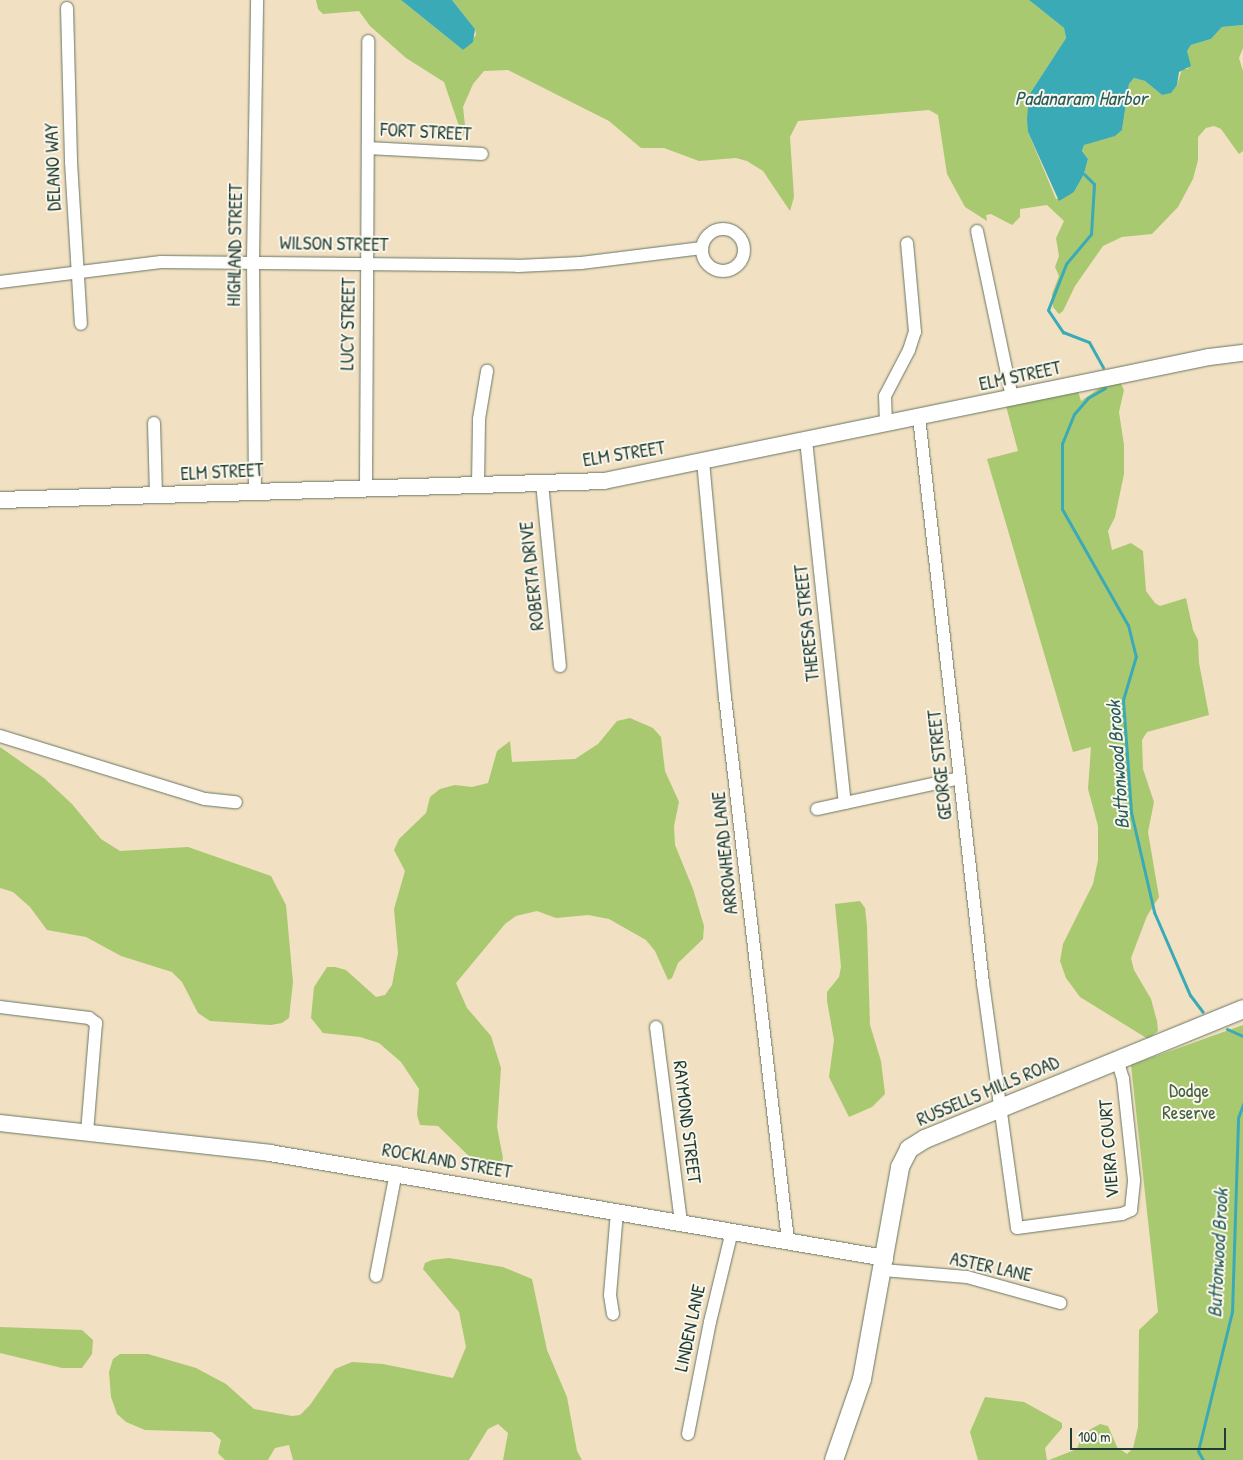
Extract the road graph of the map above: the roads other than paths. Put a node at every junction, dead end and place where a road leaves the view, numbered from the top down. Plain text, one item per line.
1 (258, 0) edge
2 (67, 8) dead end
3 (368, 41) dead end
4 (368, 148) junction
5 (482, 154) dead end
6 (977, 231) dead end
7 (908, 243) dead end
8 (702, 248) dead end
9 (253, 261) junction
10 (368, 263) junction
11 (77, 272) junction
12 (0, 282) edge
13 (81, 324) dead end
14 (1243, 353) edge
15 (487, 370) dead end
16 (1012, 397) junction
17 (919, 417) junction
18 (154, 423) dead end
19 (886, 424) junction
20 (806, 440) junction
21 (702, 461) junction
22 (542, 483) junction
23 (478, 485) junction
24 (366, 487) junction
25 (255, 490) junction
26 (156, 495) junction
27 (0, 500) edge
28 (560, 666) dead end
29 (0, 736) edge
30 (960, 778) junction
31 (236, 802) dead end
32 (845, 803) junction
33 (817, 809) dead end
34 (0, 1007) edge
35 (1243, 1009) edge
36 (656, 1027) dead end
37 (1117, 1059) junction
38 (1000, 1108) junction
39 (0, 1123) edge
40 (87, 1132) junction
41 (396, 1172) junction
42 (617, 1211) junction
43 (681, 1222) junction
44 (732, 1231) junction
45 (788, 1241) junction
46 (884, 1264) junction
47 (376, 1276) dead end
48 (1060, 1303) dead end
49 (613, 1314) dead end
50 (688, 1434) dead end
51 (834, 1460) edge

1 - 9 street, HIGHLAND STREET
2 - 11 street, DELANO WAY
3 - 4 street, LUCY STREET
4 - 5 street, FORT STREET
4 - 10 street, LUCY STREET
6 - 16 street
7 - 19 street
8 - 10 street, WILSON STREET
9 - 10 street, WILSON STREET
9 - 11 street, WILSON STREET
9 - 25 street, HIGHLAND STREET
10 - 24 street, LUCY STREET
11 - 12 street, WILSON STREET
11 - 13 street, DELANO WAY
14 - 16 street, ELM STREET
15 - 23 street
16 - 17 street, ELM STREET
17 - 19 street, ELM STREET
17 - 30 street, GEORGE STREET
18 - 26 street
19 - 20 street, ELM STREET
20 - 21 street, ELM STREET
20 - 32 street, THERESA STREET
21 - 22 street, ELM STREET
21 - 45 street, ARROWHEAD LANE
22 - 23 street, ELM STREET
22 - 28 street, ROBERTA DRIVE
23 - 24 street, ELM STREET
24 - 25 street, ELM STREET
25 - 26 street, ELM STREET
26 - 27 street, ELM STREET
29 - 31 street
30 - 32 street
30 - 38 street, GEORGE STREET
32 - 33 street
34 - 40 street
35 - 37 main road, RUSSELLS MILLS ROAD
36 - 43 street, RAYMOND STREET
37 - 38 main road, RUSSELLS MILLS ROAD
37 - 38 street, VIEIRA COURT
38 - 46 main road, RUSSELLS MILLS ROAD
39 - 40 street, ROCKLAND STREET
40 - 41 street, ROCKLAND STREET
41 - 42 street, ROCKLAND STREET
41 - 47 street
42 - 43 street, ROCKLAND STREET
42 - 49 street
43 - 44 street, ROCKLAND STREET
44 - 45 street, ROCKLAND STREET
44 - 50 street, LINDEN LANE
45 - 46 street, ROCKLAND STREET
46 - 48 street, ASTER LANE
46 - 51 main road, RUSSELLS MILLS ROAD

